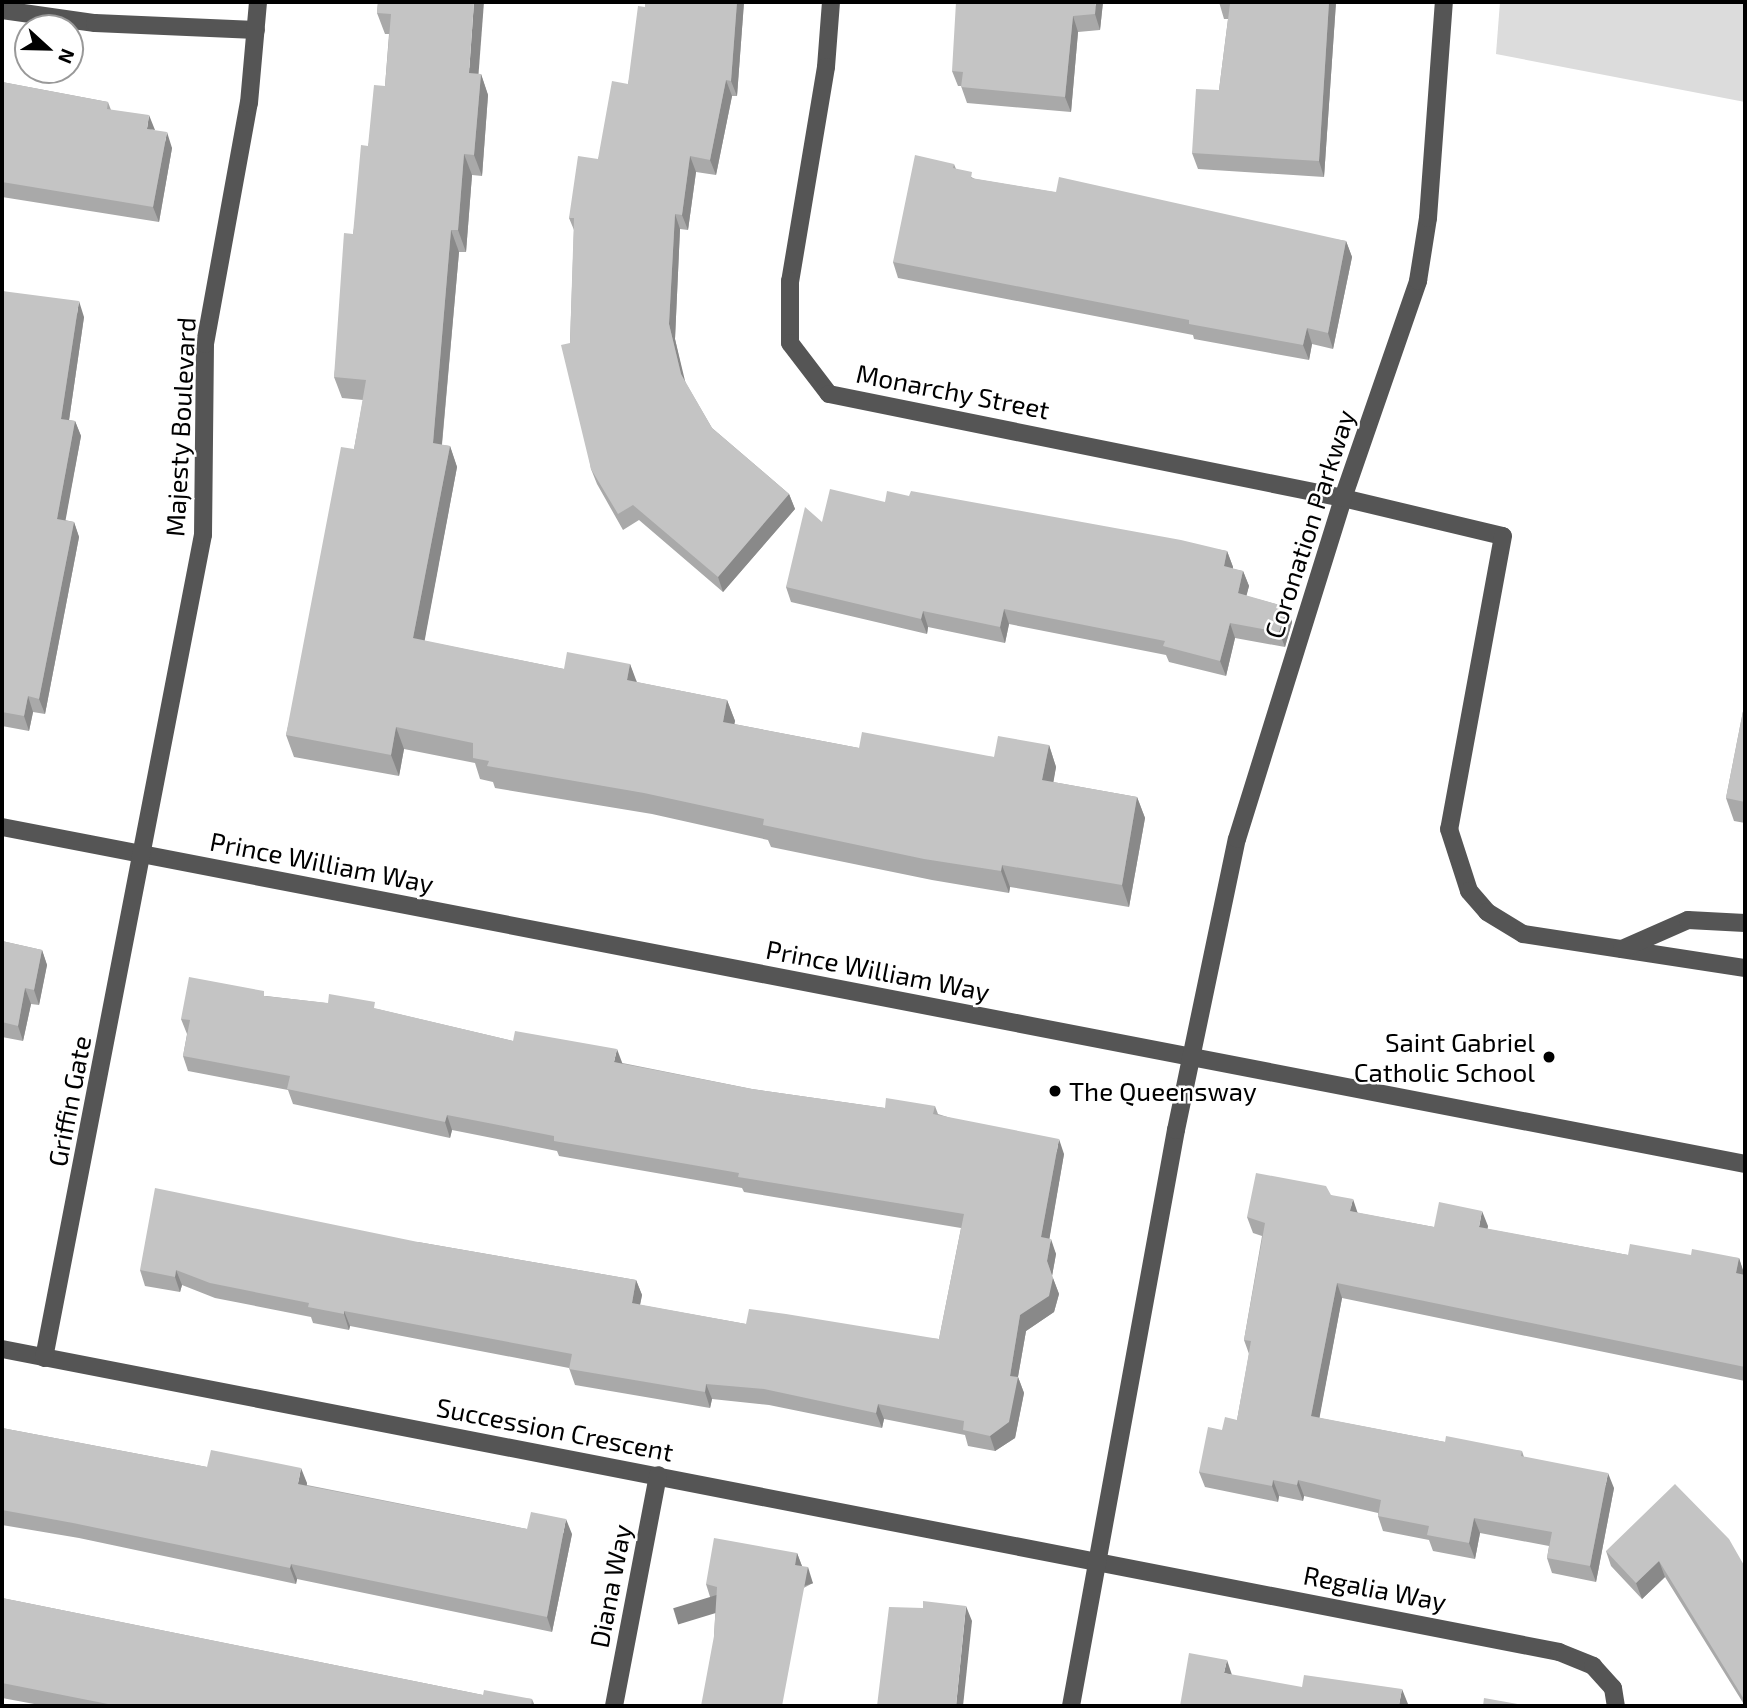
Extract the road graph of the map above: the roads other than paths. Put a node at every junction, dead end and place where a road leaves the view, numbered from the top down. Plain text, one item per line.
1 (258, 2) edge
2 (831, 2) edge
3 (1444, 2) edge
4 (2, 10) edge
5 (256, 30) junction
6 (1343, 498) junction
7 (2, 827) edge
8 (144, 854) junction
9 (1745, 923) edge
10 (1617, 951) junction
11 (1745, 968) edge
12 (1191, 1057) junction
13 (1745, 1164) edge
14 (2, 1349) edge
15 (44, 1358) junction
16 (658, 1475) junction
17 (1097, 1561) junction
18 (614, 1706) edge
19 (1071, 1706) edge
20 (1616, 1706) edge

1 - 5 street, Majesty Boulevard
2 - 6 street, Monarchy Street
3 - 6 street, Coronation Parkway
4 - 5 street
5 - 8 street, Majesty Boulevard
6 - 10 street, Monarchy Street
6 - 12 street, Coronation Parkway
7 - 8 street, Prince William Way
8 - 12 street, Prince William Way
8 - 15 street, Griffin Gate
9 - 10 street
10 - 11 street
12 - 13 street, Prince William Way
12 - 17 street
14 - 15 street, Succession Crescent
15 - 16 street, Succession Crescent
16 - 17 street, Succession Crescent
16 - 18 street, Diana Way
17 - 19 street
17 - 20 street, Regalia Way

